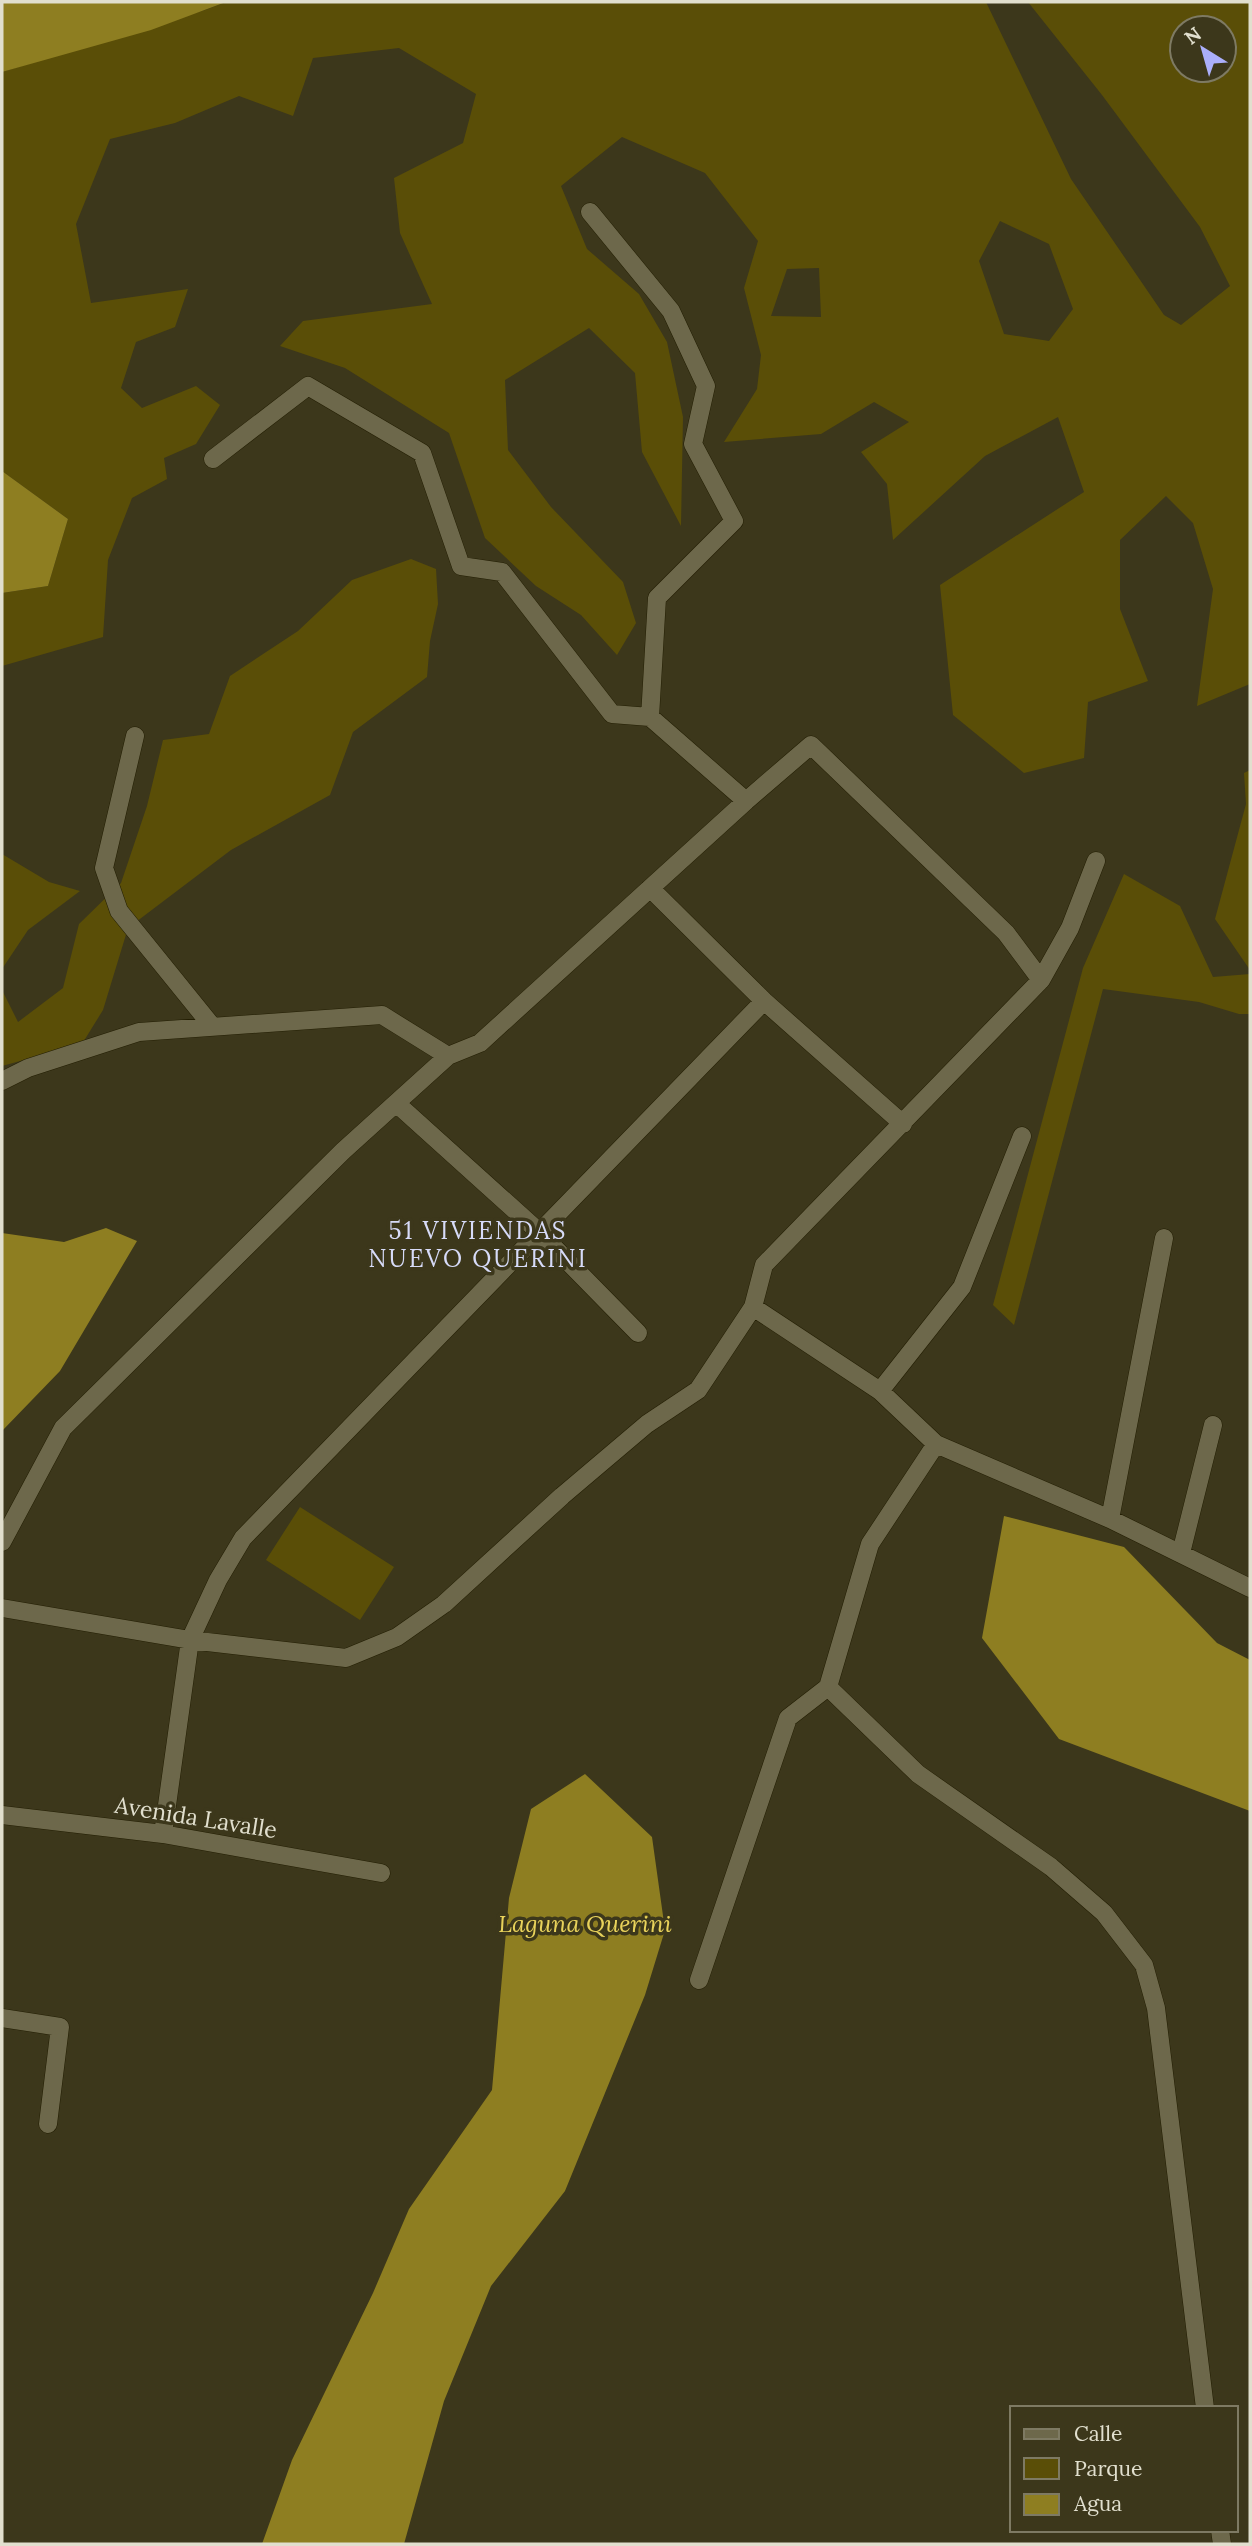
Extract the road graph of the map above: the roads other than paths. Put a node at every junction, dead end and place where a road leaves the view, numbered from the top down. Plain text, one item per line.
1 (590, 212) dead end
2 (213, 459) dead end
3 (650, 717) junction
4 (135, 736) dead end
5 (746, 802) junction
6 (1096, 861) dead end
7 (650, 888) junction
8 (1041, 980) junction
9 (764, 1001) junction
10 (212, 1026) junction
11 (447, 1056) junction
12 (2, 1081) edge
13 (396, 1102) junction
14 (903, 1124) junction
15 (1021, 1136) dead end
16 (538, 1231) junction
17 (1164, 1238) dead end
18 (753, 1307) junction
19 (638, 1333) dead end
20 (880, 1391) junction
21 (1213, 1425) dead end
22 (936, 1444) junction
23 (1111, 1519) junction
24 (2, 1542) edge
25 (1181, 1553) junction
26 (1249, 1584) edge
27 (2, 1608) edge
28 (190, 1640) junction
29 (828, 1687) junction
30 (2, 1815) edge
31 (163, 1834) junction
32 (381, 1873) dead end
33 (699, 1980) dead end
34 (2, 2018) edge
35 (48, 2124) dead end
36 (1205, 2406) edge

1 - 3 street
2 - 3 street
3 - 5 street
4 - 10 street
5 - 7 street
5 - 8 street
6 - 8 street
7 - 9 street
7 - 11 street
8 - 14 street
9 - 14 street
9 - 16 street
10 - 11 street
10 - 12 street
11 - 13 street
13 - 16 street
13 - 24 street
14 - 18 street
15 - 20 street
16 - 19 street
16 - 28 street
17 - 23 street
18 - 20 street
18 - 28 street
20 - 22 street
21 - 25 street
22 - 23 street
22 - 29 street
23 - 25 street
25 - 26 street
27 - 28 street
28 - 31 street
29 - 33 street
29 - 36 street
30 - 31 street, Avenida Lavalle
31 - 32 street, Avenida Lavalle
34 - 35 street

